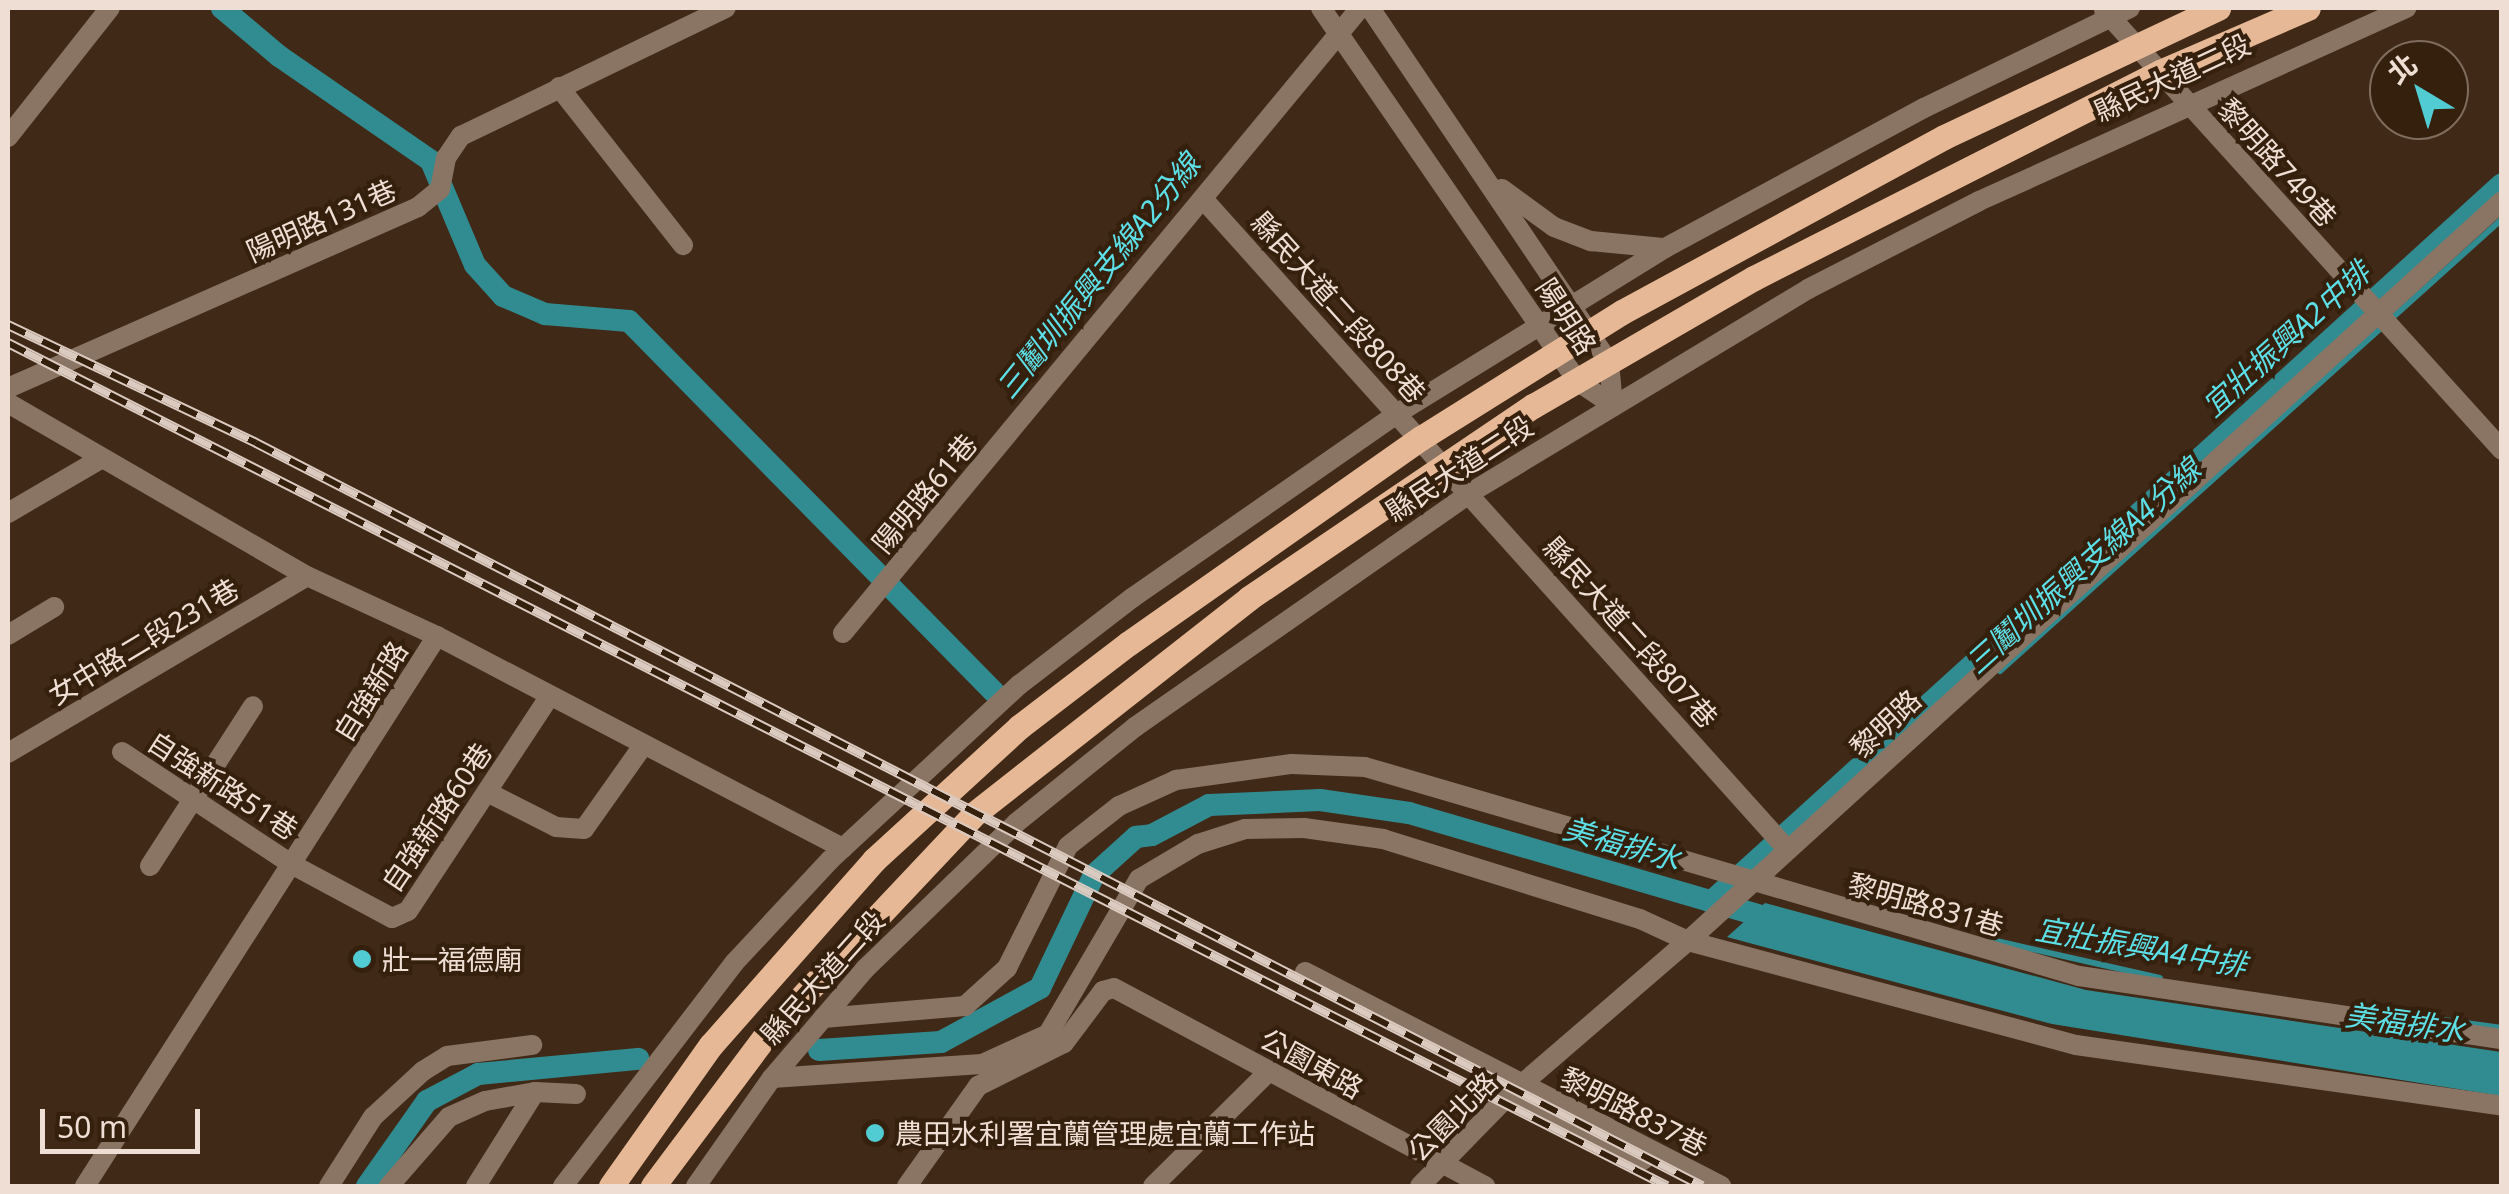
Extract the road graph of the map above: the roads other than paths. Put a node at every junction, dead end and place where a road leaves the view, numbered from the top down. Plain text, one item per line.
1 (110, 8) edge
2 (726, 8) edge
3 (1321, 8) edge
4 (2130, 8) edge
5 (2218, 8) edge
6 (2308, 8) edge
7 (2406, 8) edge
8 (2106, 12) edge
9 (1355, 16) edge
10 (2134, 44) junction
11 (2160, 72) junction
12 (558, 87) junction
13 (2188, 102) junction
14 (8, 137) edge
15 (1469, 149) junction
16 (1204, 200) junction
17 (2502, 201) edge
18 (684, 245) dead end
19 (1665, 248) junction
20 (1572, 306) junction
21 (2378, 312) junction
22 (1540, 325) junction
23 (1589, 332) junction
24 (1557, 350) junction
25 (1610, 362) junction
26 (1576, 381) junction
27 (8, 388) edge
28 (8, 403) edge
29 (1613, 405) junction
30 (1398, 413) junction
31 (2502, 450) edge
32 (1432, 451) junction
33 (102, 458) junction
34 (1470, 493) junction
35 (8, 513) edge
36 (307, 576) junction
37 (54, 607) dead end
38 (843, 633) dead end
39 (8, 635) edge
40 (437, 636) junction
41 (549, 697) junction
42 (253, 706) dead end
43 (642, 747) junction
44 (122, 752) dead end
45 (8, 753) edge
46 (489, 793) junction
47 (193, 798) junction
48 (842, 848) junction
49 (1787, 849) junction
50 (293, 864) junction
51 (150, 866) dead end
52 (1751, 884) junction
53 (1688, 942) junction
54 (1305, 972) dead end
55 (823, 1018) junction
56 (2502, 1039) edge
57 (532, 1046) dead end
58 (744, 1064) junction
59 (1268, 1072) junction
60 (772, 1078) junction
61 (1515, 1091) junction
62 (535, 1092) junction
63 (576, 1094) dead end
64 (2502, 1106) edge
65 (731, 1135) junction
66 (1442, 1164) junction
67 (611, 1184) edge
68 (85, 1186) edge
69 (329, 1186) edge
70 (389, 1186) edge
71 (476, 1186) edge
72 (563, 1186) edge
73 (653, 1186) edge
74 (696, 1186) edge
75 (907, 1186) edge
76 (1153, 1186) edge
77 (1420, 1186) edge
78 (1484, 1186) edge
79 (1722, 1186) edge

1 - 14 street
2 - 12 street, 陽明路131巷
3 - 9 street, 陽明路
4 - 8 street
5 - 10 main road, 縣民大道二段
6 - 11 main road, 縣民大道二段
7 - 13 street, 縣民大道二段
8 - 10 street, 黎明路749巷
8 - 19 street
9 - 15 street, 陽明路
9 - 16 street, 陽明路61巷
9 - 22 street, 陽明路
10 - 11 street, 黎明路749巷
10 - 23 main road, 縣民大道二段
11 - 13 street, 黎明路749巷
11 - 25 main road, 縣民大道二段
12 - 18 street
12 - 27 street, 陽明路131巷
13 - 21 street, 黎明路749巷
13 - 29 street, 縣民大道二段
15 - 19 street
15 - 20 street, 陽明路
16 - 30 street, 縣民大道二段808巷
16 - 38 street, 陽明路61巷
17 - 21 street, 黎明路
19 - 20 street
20 - 22 street
20 - 23 street, 陽明路
21 - 31 street, 黎明路749巷
21 - 49 street, 黎明路
22 - 24 street, 陽明路
22 - 30 street
23 - 24 main road, 縣民大道二段
23 - 25 street, 陽明路
24 - 26 street, 陽明路
24 - 32 main road, 縣民大道二段
25 - 26 main road, 縣民大道二段
25 - 29 street, 陽明路
26 - 29 street, 陽明路
26 - 32 main road, 縣民大道二段
28 - 33 street, 自強新路
29 - 34 street, 縣民大道二段
30 - 32 street, 縣民大道二段808巷
30 - 48 street
32 - 34 street, 縣民大道二段807巷
32 - 58 main road, 縣民大道二段
32 - 67 main road, 縣民大道二段
33 - 35 street
33 - 36 street, 自強新路
34 - 49 street, 縣民大道二段807巷
34 - 55 street, 縣民大道二段
36 - 40 street, 自強新路
36 - 45 street, 女中路二段231巷
37 - 39 street
40 - 41 street
40 - 50 street, 自強新路
41 - 43 street
41 - 46 street, 自強新路60巷
42 - 47 street
43 - 46 street
43 - 48 street
44 - 47 street, 自強新路51巷
46 - 50 street, 自強新路60巷
47 - 50 street, 自強新路51巷
47 - 51 street
48 - 72 street
49 - 52 street, 黎明路
50 - 68 street, 自強新路
52 - 53 street, 黎明路
52 - 55 street, 黎明路831巷
52 - 56 street, 黎明路831巷
53 - 60 street
53 - 61 street
53 - 64 street
54 - 61 street, 黎明路837巷
55 - 60 street, 縣民大道二段
57 - 69 street
58 - 65 street
58 - 73 main road, 縣民大道二段
59 - 66 street, 公園東路
59 - 75 street, 公園東路
59 - 76 street
60 - 65 street, 縣民大道二段
61 - 66 street, 公園北路
61 - 79 street, 黎明路837巷
62 - 63 street
62 - 70 street
62 - 71 street
65 - 74 street, 縣民大道二段
66 - 77 street, 公園北路
66 - 78 street, 公園東路

